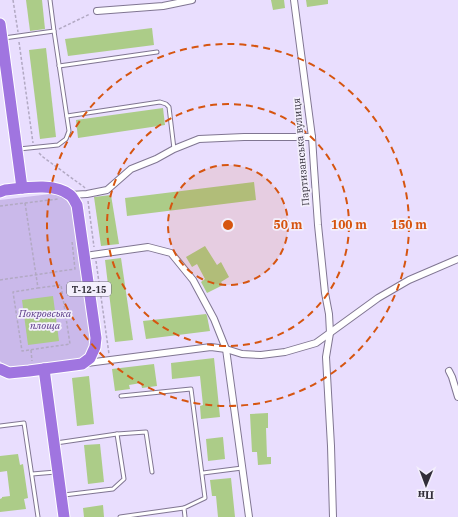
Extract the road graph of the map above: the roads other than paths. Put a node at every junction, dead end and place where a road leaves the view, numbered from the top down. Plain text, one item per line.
1 (50, 0) edge
2 (192, 0) edge
3 (294, 0) edge
4 (97, 11) road end
5 (0, 24) edge
6 (54, 32) junction
7 (2, 38) junction
8 (157, 52) dead end
9 (59, 66) junction
10 (67, 116) junction
11 (312, 137) junction
12 (174, 149) junction
13 (17, 150) junction
14 (22, 188) junction
15 (0, 192) edge
16 (65, 197) junction
17 (90, 256) junction
18 (458, 259) edge
19 (330, 333) junction
20 (226, 349) junction
21 (82, 364) junction
22 (44, 369) junction
23 (449, 371) dead end
24 (3, 372) edge
25 (121, 396) dead end
26 (458, 397) edge
27 (0, 426) edge
28 (116, 434) junction
29 (54, 443) junction
30 (242, 468) junction
31 (58, 472) junction
32 (152, 472) dead end
33 (203, 473) junction
34 (32, 474) junction
35 (61, 495) junction
36 (184, 508) junction
37 (38, 517) edge
38 (64, 517) edge
39 (120, 517) edge
40 (185, 517) edge
41 (248, 517) edge
42 (333, 517) edge

1 - 6 lane
2 - 4 street
3 - 11 street, Партизанська вулиця
5 - 7 highway
6 - 7 lane
6 - 9 lane
7 - 13 highway
8 - 9 lane
9 - 10 lane
10 - 12 lane
10 - 13 lane
11 - 12 street
11 - 19 street, Партизанська вулиця
12 - 16 street
13 - 14 highway
14 - 15 highway
14 - 16 highway
16 - 17 highway, Т-12-15
17 - 20 street
17 - 21 highway, Т-12-15
18 - 19 street
19 - 20 street
19 - 42 street, Партизанська вулиця
20 - 21 street
20 - 30 street
21 - 22 highway
22 - 24 highway
22 - 29 highway
23 - 26 street
25 - 33 lane
27 - 34 lane
28 - 29 lane
28 - 32 lane
28 - 35 lane
29 - 31 highway
30 - 33 lane
30 - 41 street
31 - 34 lane
31 - 35 highway
33 - 36 lane
34 - 37 lane
35 - 38 highway
36 - 39 lane
36 - 40 lane

